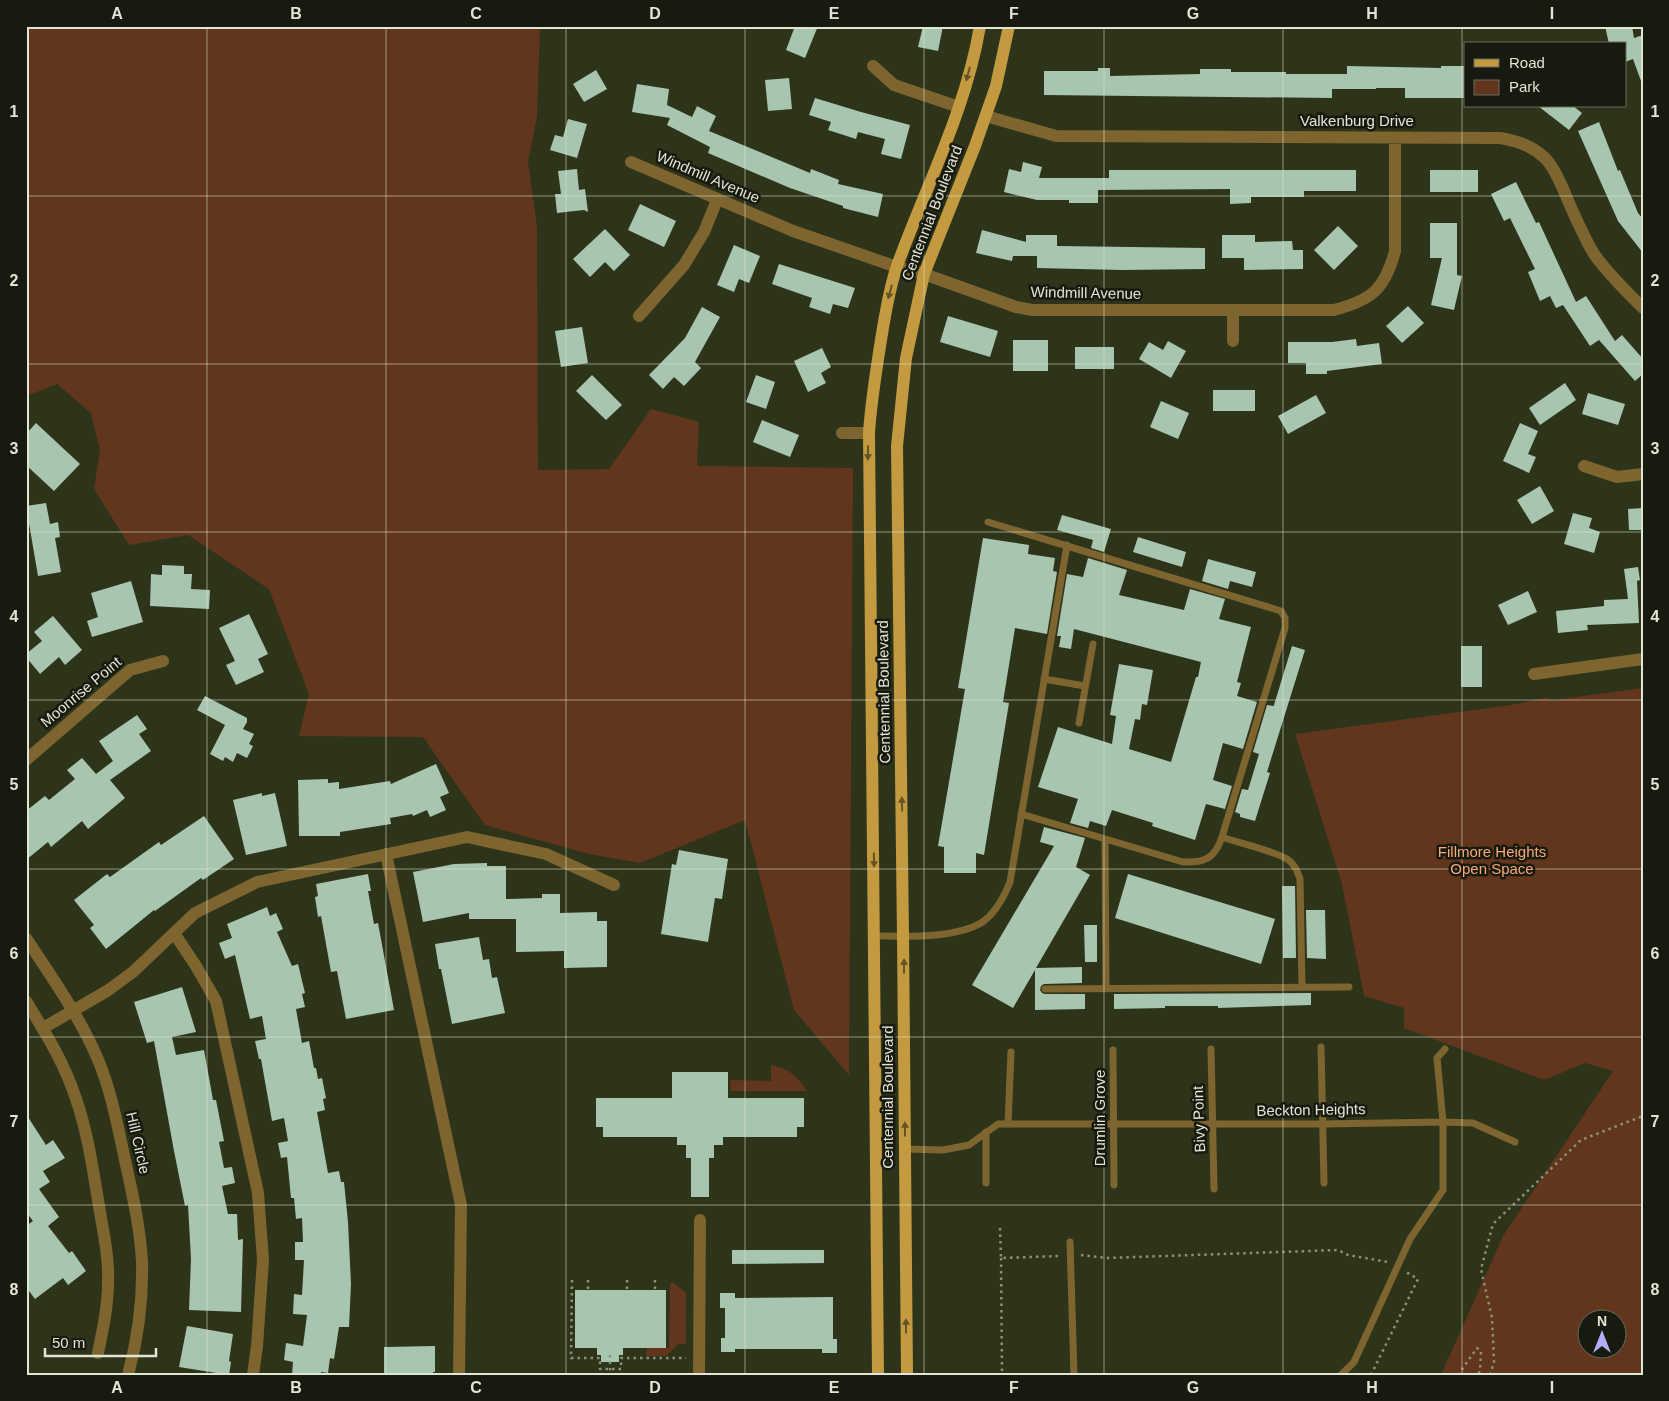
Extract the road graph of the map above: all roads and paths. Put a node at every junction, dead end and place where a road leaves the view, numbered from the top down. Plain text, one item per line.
1 (980, 26) edge
2 (1009, 26) edge
3 (873, 66) dead end
4 (959, 107) junction
5 (986, 116) junction
6 (1395, 138) junction
7 (631, 162) dead end
8 (716, 200) junction
9 (897, 267) junction
10 (924, 274) junction
11 (1643, 308) edge
12 (1234, 310) junction
13 (639, 316) dead end
14 (1233, 341) dead end
15 (842, 433) dead end
16 (869, 433) junction
17 (1584, 466) dead end
18 (1643, 474) edge
19 (988, 522) dead end
20 (1067, 545) junction
21 (1093, 644) dead end
22 (1643, 659) edge
23 (163, 661) dead end
24 (1534, 674) dead end
25 (1044, 679) junction
26 (1086, 686) junction
27 (1079, 723) dead end
28 (26, 760) edge
29 (1021, 814) junction
30 (1222, 838) junction
31 (1105, 839) junction
32 (386, 854) junction
33 (614, 885) dead end
34 (174, 933) junction
35 (875, 936) junction
36 (903, 936) junction
37 (26, 938) edge
38 (1302, 987) junction
39 (1349, 987) dead end
40 (1044, 989) dead end
41 (1106, 989) junction
42 (26, 1000) edge
43 (72, 1010) junction
44 (42, 1028) junction
45 (1321, 1047) dead end
46 (1211, 1049) dead end
47 (1445, 1049) dead end
48 (1113, 1050) dead end
49 (1011, 1052) dead end
50 (1643, 1116) edge
51 (1443, 1122) junction
52 (1008, 1124) junction
53 (1113, 1124) junction
54 (1213, 1124) junction
55 (1323, 1124) junction
56 (986, 1132) junction
57 (1515, 1142) dead end
58 (905, 1149) junction
59 (986, 1183) dead end
60 (1324, 1183) dead end
61 (1114, 1185) dead end
62 (1214, 1189) dead end
63 (700, 1220) dead end
64 (1000, 1228) dead end
65 (1070, 1242) dead end
66 (1071, 1255) junction
67 (1001, 1258) junction
68 (1398, 1267) junction
69 (572, 1280) dead end
70 (588, 1280) dead end
71 (627, 1280) dead end
72 (655, 1280) dead end
73 (588, 1290) dead end
74 (627, 1290) dead end
75 (655, 1290) dead end
76 (98, 1353) dead end
77 (610, 1355) dead end
78 (688, 1358) dead end
79 (610, 1369) junction
80 (128, 1375) edge
81 (253, 1375) edge
82 (459, 1375) edge
83 (610, 1375) edge
84 (699, 1375) edge
85 (878, 1375) edge
86 (907, 1375) edge
87 (1002, 1375) edge
88 (1074, 1375) edge
89 (1341, 1375) edge
90 (1371, 1375) edge
91 (1458, 1375) edge
92 (1478, 1375) edge
93 (1490, 1375) edge

1 -> 4 main road, Centennial Boulevard
2 - 5 main road, Centennial Boulevard
3 - 4 street
4 - 9 main road, Centennial Boulevard
5 - 6 street, Valkenburg Drive
5 - 10 main road, Centennial Boulevard
6 - 11 street, Valkenburg Drive
6 - 12 street, Windmill Avenue
7 - 8 street, Windmill Avenue
8 - 9 street, Windmill Avenue
8 - 13 street
9 - 10 street, Windmill Avenue
9 -> 16 main road, Centennial Boulevard
10 - 12 street, Windmill Avenue
36 -> 10 main road, Centennial Boulevard
12 - 14 street
15 - 16 street
16 -> 35 main road, Centennial Boulevard
17 - 18 street
19 - 20 lane
20 - 25 lane
20 - 30 lane
21 - 26 lane
22 - 24 street
23 - 28 street, Moonrise Point
25 - 26 lane
25 - 29 lane
26 - 27 lane
29 - 31 lane
29 - 36 lane
30 - 31 lane
30 - 38 lane
31 - 41 lane
32 - 33 street
32 - 34 street
32 - 82 street
34 - 43 street
34 - 81 street
35 - 36 lane
35 - 85 main road, Centennial Boulevard
58 -> 36 main road, Centennial Boulevard
37 - 43 street, Hill Circle
38 - 39 lane
38 - 41 lane
40 - 41 lane
42 - 44 street
43 - 44 street
43 - 80 street, Hill Circle
44 - 76 street
45 - 55 lane
46 - 54 lane, Bivy Point
47 - 51 lane
48 - 53 lane, Drumlin Grove
49 - 52 lane
50 - 93 path
51 - 55 lane, Beckton Heights
51 - 57 lane, Beckton Heights
51 - 68 lane
52 - 53 lane, Beckton Heights
52 - 56 lane, Beckton Heights
53 - 54 lane, Beckton Heights
53 - 61 lane, Drumlin Grove
54 - 55 lane, Beckton Heights
54 - 62 lane, Bivy Point
55 - 60 lane
56 - 58 lane, Beckton Heights
56 - 59 lane
86 -> 58 main road, Centennial Boulevard
63 - 84 street
64 - 67 path
65 - 66 lane
66 - 67 path
66 - 68 path
66 - 88 lane
67 - 87 path
68 - 89 lane
68 - 90 path
69 - 79 path
70 - 73 path
71 - 74 path
72 - 75 path
77 - 79 path
78 - 79 path
79 - 83 path
91 - 92 path

